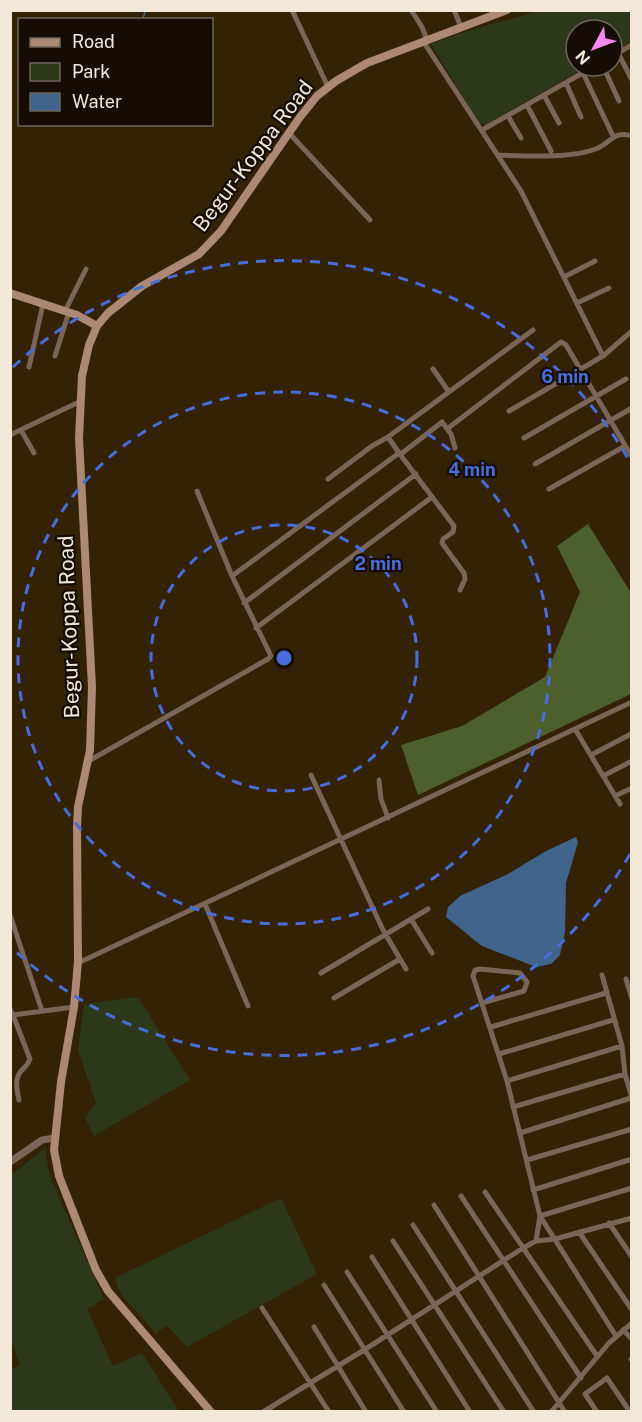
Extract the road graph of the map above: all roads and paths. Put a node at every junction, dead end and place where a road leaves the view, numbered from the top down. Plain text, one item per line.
1 (292, 10) edge
2 (411, 10) edge
3 (454, 10) edge
4 (507, 10) edge
5 (461, 27) junction
6 (425, 41) junction
7 (624, 65) edge
8 (574, 78) edge
9 (585, 78) edge
10 (608, 78) edge
11 (632, 80) edge
12 (566, 83) junction
13 (328, 87) junction
14 (544, 95) junction
15 (619, 101) dead end
16 (527, 105) junction
17 (508, 116) junction
18 (581, 117) dead end
19 (559, 123) dead end
20 (482, 130) junction
21 (289, 133) junction
22 (613, 136) junction
23 (632, 136) edge
24 (521, 138) dead end
25 (551, 151) dead end
26 (498, 155) junction
27 (370, 220) dead end
28 (595, 261) dead end
29 (86, 269) dead end
30 (564, 277) junction
31 (609, 288) dead end
32 (10, 293) edge
33 (577, 303) junction
34 (43, 304) junction
35 (67, 311) junction
36 (96, 326) junction
37 (533, 330) dead end
38 (632, 331) edge
39 (55, 356) dead end
40 (603, 356) junction
41 (29, 367) dead end
42 (433, 369) dead end
43 (580, 370) junction
44 (626, 379) dead end
45 (449, 392) junction
46 (596, 396) junction
47 (81, 401) junction
48 (632, 408) edge
49 (509, 411) dead end
50 (610, 420) junction
51 (447, 429) junction
52 (21, 430) junction
53 (10, 435) edge
54 (388, 437) junction
55 (524, 438) dead end
56 (625, 446) junction
57 (455, 448) dead end
58 (34, 453) dead end
59 (400, 454) junction
60 (632, 457) edge
61 (535, 464) dead end
62 (416, 474) junction
63 (328, 479) dead end
64 (549, 489) dead end
65 (197, 491) dead end
66 (432, 497) junction
67 (232, 576) junction
68 (459, 590) dead end
69 (244, 603) junction
70 (256, 628) junction
71 (632, 702) edge
72 (576, 729) junction
73 (632, 734) edge
74 (591, 755) junction
75 (632, 761) edge
76 (87, 762) junction
77 (311, 776) dead end
78 (603, 776) junction
79 (379, 780) dead end
80 (632, 788) edge
81 (615, 796) junction
82 (620, 804) dead end
83 (388, 818) junction
84 (342, 840) junction
85 (205, 904) junction
86 (428, 909) dead end
87 (10, 915) edge
88 (411, 919) junction
89 (385, 935) junction
90 (432, 953) dead end
91 (400, 958) junction
92 (78, 963) junction
93 (406, 969) dead end
94 (321, 973) dead end
95 (602, 975) dead end
96 (626, 979) dead end
97 (606, 993) junction
98 (334, 998) dead end
99 (632, 999) edge
100 (482, 1003) junction
101 (248, 1006) dead end
102 (74, 1007) junction
103 (42, 1011) junction
104 (11, 1013) edge
105 (613, 1020) junction
106 (490, 1027) junction
107 (622, 1046) junction
108 (499, 1054) junction
109 (625, 1074) junction
110 (507, 1081) junction
111 (631, 1098) edge
112 (19, 1100) dead end
113 (513, 1107) junction
114 (632, 1129) edge
115 (520, 1133) junction
116 (54, 1138) junction
117 (632, 1159) edge
118 (527, 1160) junction
119 (10, 1162) edge
120 (632, 1188) edge
121 (533, 1190) junction
122 (485, 1192) dead end
123 (461, 1196) dead end
124 (434, 1205) dead end
125 (540, 1216) junction
126 (632, 1218) edge
127 (609, 1223) junction
128 (413, 1225) dead end
129 (579, 1232) junction
130 (555, 1239) junction
131 (393, 1241) dead end
132 (536, 1241) junction
133 (523, 1248) junction
134 (372, 1257) dead end
135 (632, 1257) edge
136 (503, 1261) junction
137 (347, 1272) dead end
138 (480, 1275) junction
139 (324, 1285) dead end
140 (457, 1290) junction
141 (434, 1305) junction
142 (262, 1308) dead end
143 (632, 1310) edge
144 (411, 1319) junction
145 (632, 1323) edge
146 (314, 1327) dead end
147 (623, 1330) junction
148 (388, 1335) junction
149 (616, 1336) junction
150 (632, 1339) edge
151 (364, 1350) junction
152 (597, 1356) junction
153 (337, 1366) junction
154 (580, 1378) junction
155 (311, 1382) junction
156 (560, 1403) junction
157 (266, 1411) edge
158 (211, 1412) edge
159 (329, 1412) edge
160 (366, 1412) edge
161 (404, 1412) edge
162 (438, 1412) edge
163 (470, 1412) edge
164 (504, 1412) edge
165 (534, 1412) edge
166 (551, 1412) edge
167 (565, 1412) edge
168 (597, 1412) edge
169 (630, 1412) edge

1 - 13 street
2 - 6 street
3 - 5 street
4 - 5 main road, Begur-Koppa Road
5 - 6 main road, Begur-Koppa Road
6 - 13 main road, Begur-Koppa Road
6 - 20 street
7 - 11 street
8 - 12 street
9 - 22 street
10 - 15 street
12 - 14 street
12 - 18 street
13 - 21 main road, Begur-Koppa Road
14 - 16 street
14 - 19 street
16 - 17 street
16 - 25 street
17 - 20 street
17 - 24 street
20 - 26 street
21 - 27 street
21 - 36 main road, Begur-Koppa Road
22 - 23 street
22 - 26 street
26 - 30 street
28 - 30 street
29 - 35 street
30 - 33 street
31 - 33 street
32 - 34 main road
33 - 40 street
34 - 35 main road
34 - 41 street
35 - 36 main road
35 - 39 street
36 - 47 main road, Begur-Koppa Road
37 - 45 street
38 - 40 street
40 - 43 street
42 - 45 street
43 - 46 street
43 - 49 street
43 - 51 street
44 - 46 street
45 - 54 street
46 - 50 street
46 - 55 street
47 - 52 street
47 - 76 main road, Begur-Koppa Road
48 - 50 street
50 - 56 street
50 - 61 street
51 - 57 street
51 - 59 street
52 - 53 street
52 - 58 street
54 - 59 street
54 - 63 street
56 - 60 street
56 - 64 street
59 - 62 street
59 - 67 street
62 - 66 street
62 - 69 street
65 - 67 street
66 - 68 street
66 - 70 street
67 - 69 street
69 - 70 street
70 - 76 street
71 - 72 street
72 - 74 street
72 - 83 street
73 - 74 street
74 - 78 street
75 - 78 street
76 - 92 main road, Begur-Koppa Road
77 - 84 street
78 - 81 street
79 - 83 street
80 - 81 street
81 - 82 street
83 - 84 street
84 - 85 street
84 - 89 street
85 - 92 street
85 - 101 street
86 - 88 street
87 - 103 street
88 - 89 street
88 - 90 street
89 - 91 street
89 - 94 street
91 - 93 street
91 - 98 street
92 - 102 main road, Begur-Koppa Road
95 - 97 street
96 - 99 street
97 - 105 street
97 - 106 street
100 - 100 street
100 - 106 street
102 - 103 street
102 - 116 main road, Begur-Koppa Road
103 - 104 street
104 - 112 street
105 - 107 street
105 - 108 street
106 - 108 street
107 - 109 street
107 - 110 street
108 - 110 street
109 - 111 street
109 - 113 street
110 - 113 street
111 - 115 street
113 - 115 street
114 - 118 street
115 - 118 street
116 - 119 street
116 - 158 main road, Begur-Koppa Road
117 - 121 street
118 - 121 street
120 - 125 street
121 - 125 street
122 - 133 street
123 - 136 street
124 - 138 street
125 - 130 street
125 - 132 street
126 - 127 street
127 - 129 street
127 - 135 street
128 - 140 street
129 - 130 street
129 - 143 street
130 - 132 street
130 - 149 street
131 - 141 street
132 - 133 street
133 - 136 street
133 - 152 street
134 - 144 street
136 - 138 street
136 - 154 street
137 - 148 street
138 - 140 street
138 - 156 street
139 - 151 street
140 - 141 street
140 - 165 street
141 - 144 street
141 - 164 street
142 - 155 street
144 - 148 street
144 - 163 street
145 - 147 street
146 - 153 street
147 - 149 street
147 - 150 street
148 - 151 street
148 - 162 street
149 - 152 street
151 - 153 street
151 - 161 street
152 - 154 street
153 - 155 street
153 - 160 street
154 - 156 street
155 - 157 street
155 - 159 street
156 - 166 street
156 - 167 street
168 - 169 street

